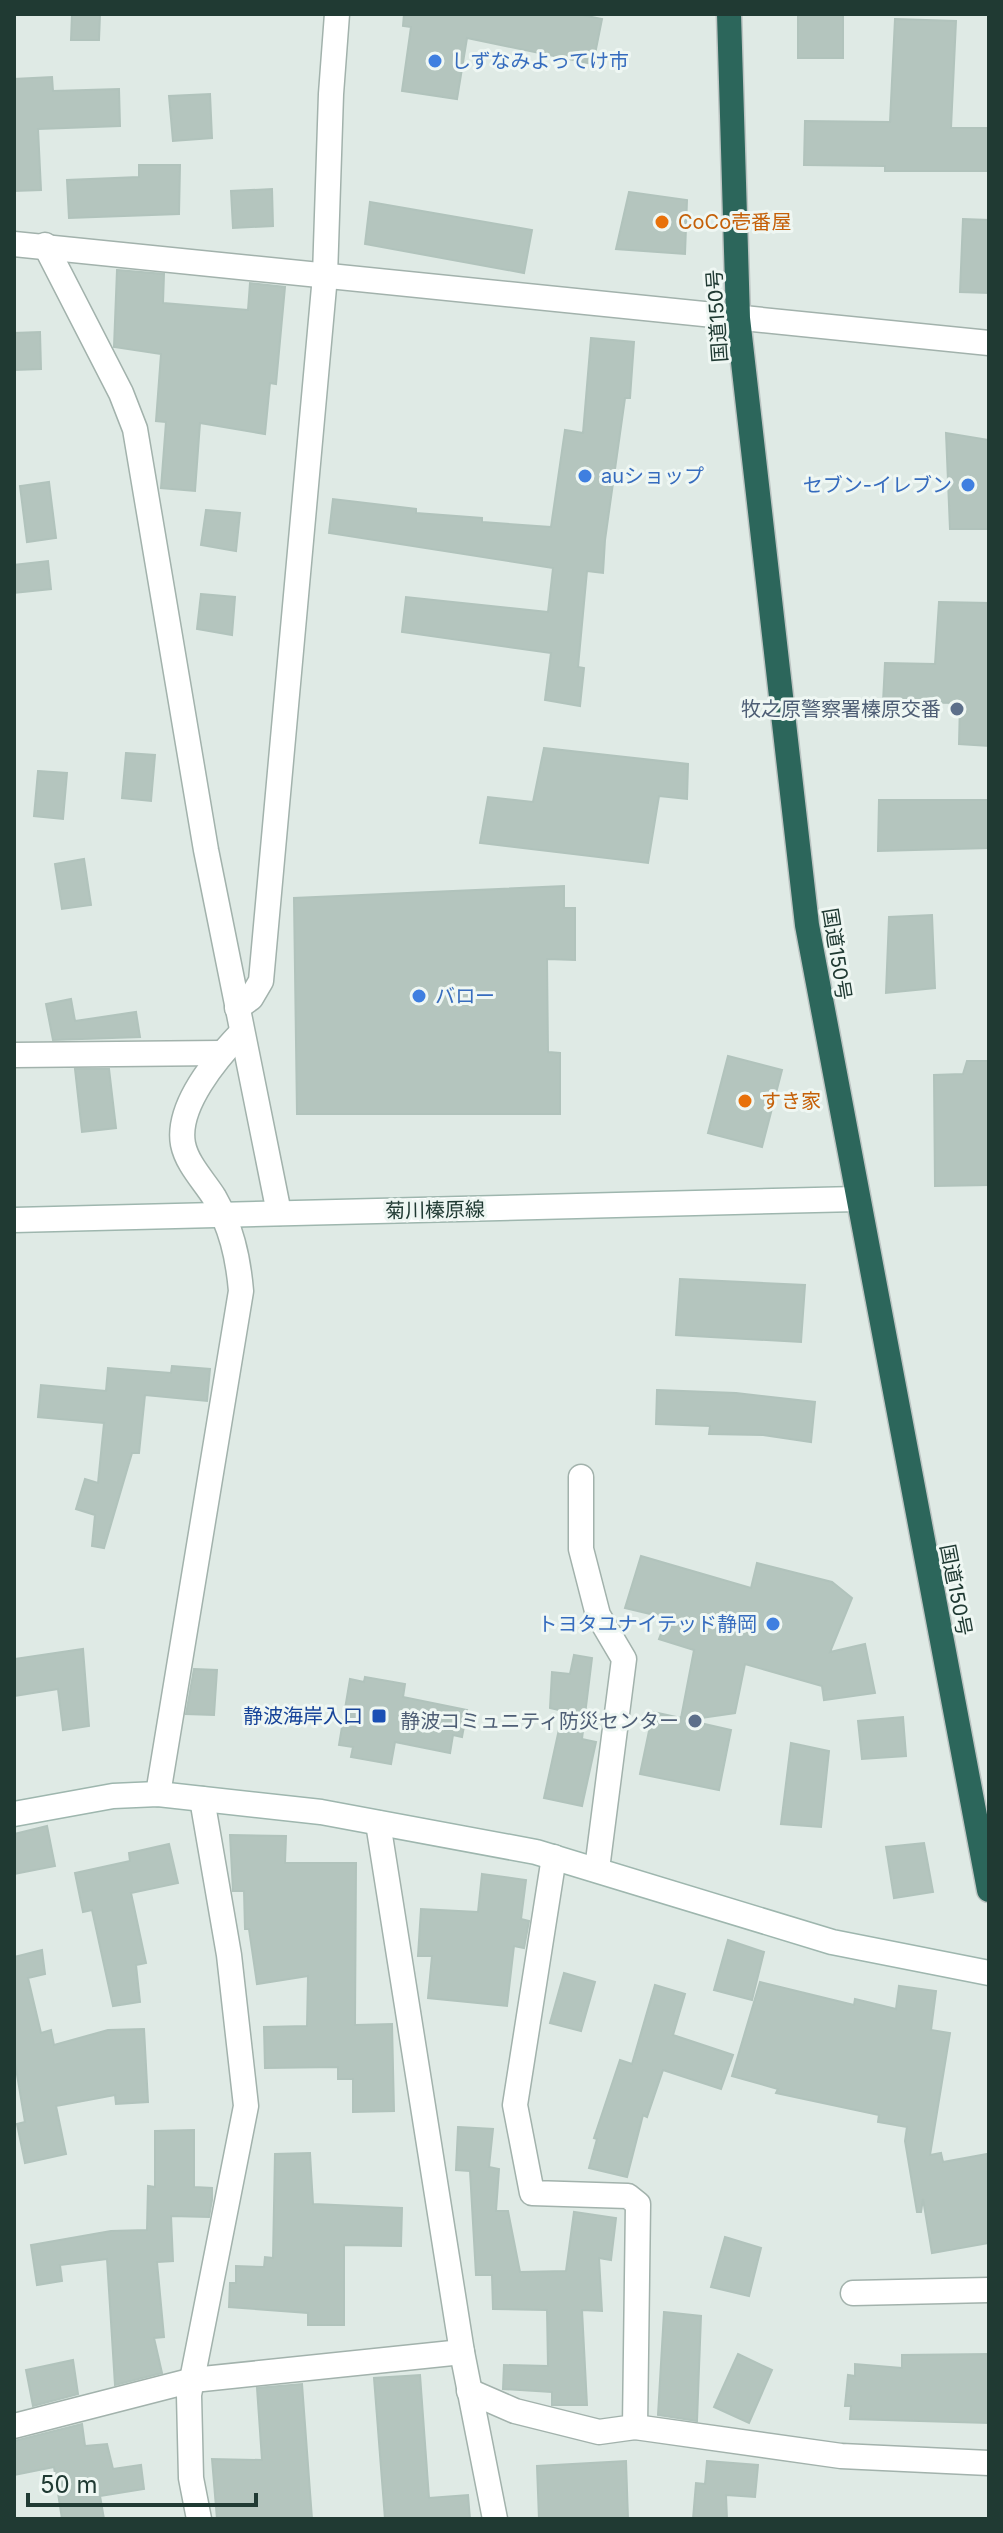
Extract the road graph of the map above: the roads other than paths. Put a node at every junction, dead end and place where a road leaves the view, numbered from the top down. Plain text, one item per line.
1 (337, 14) edge
2 (729, 14) edge
3 (14, 244) edge
4 (45, 245) junction
5 (325, 276) junction
6 (738, 318) junction
7 (989, 343) edge
8 (237, 1008) junction
9 (241, 1033) junction
10 (221, 1053) junction
11 (14, 1055) edge
12 (857, 1199) junction
13 (279, 1213) junction
14 (223, 1215) junction
15 (14, 1220) edge
16 (581, 1477) dead end
17 (158, 1794) junction
18 (202, 1799) junction
19 (14, 1814) edge
20 (378, 1823) junction
21 (554, 1857) junction
22 (597, 1869) junction
23 (989, 1890) edge
24 (989, 1973) edge
25 (989, 2290) edge
26 (853, 2293) dead end
27 (462, 2352) junction
28 (193, 2380) junction
29 (469, 2391) junction
30 (14, 2426) edge
31 (635, 2427) junction
32 (989, 2463) edge
33 (199, 2519) edge
34 (495, 2519) edge

1 - 5 street
2 - 6 highway, 国道150号
3 - 4 street
4 - 5 street
4 - 8 street
5 - 6 street
5 - 8 street
6 - 7 street
6 - 12 highway, 国道150号
8 - 9 street
9 - 10 street
9 - 13 street
10 - 11 street
10 - 14 street
12 - 13 street, 菊川榛原線
12 - 23 highway, 国道150号
13 - 14 street, 菊川榛原線
14 - 15 street, 菊川榛原線
14 - 17 street
16 - 22 street
17 - 18 street
17 - 19 street
18 - 20 street
18 - 28 street
20 - 21 street
20 - 27 street
21 - 22 street
21 - 31 street
22 - 24 street
25 - 26 street
27 - 28 street
27 - 29 street
28 - 30 street
28 - 33 street
29 - 31 street
29 - 34 street
31 - 32 street

